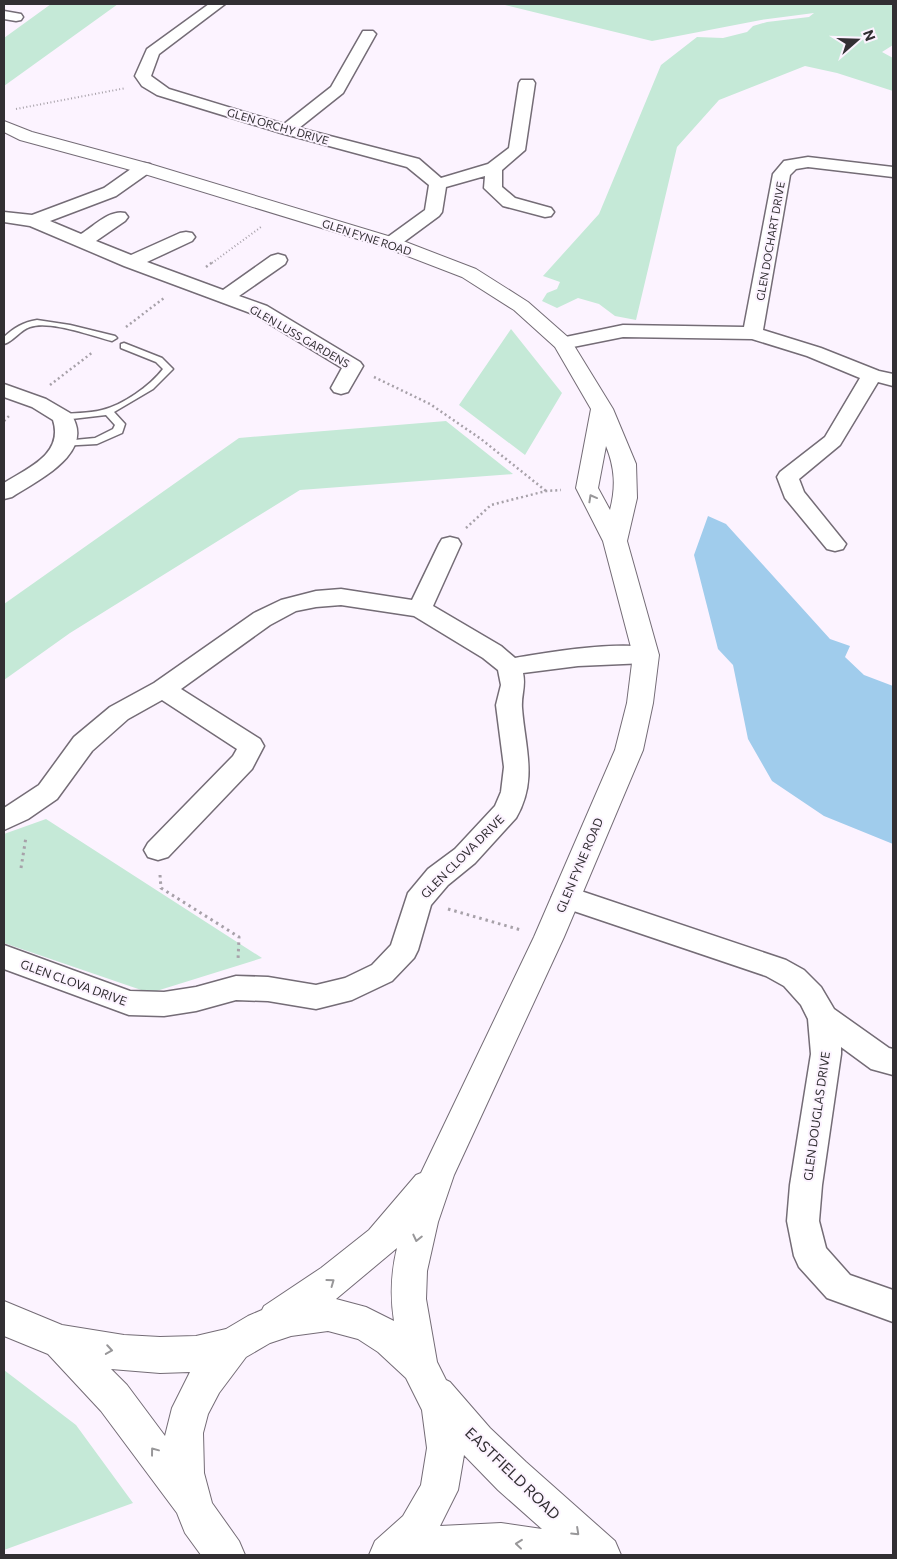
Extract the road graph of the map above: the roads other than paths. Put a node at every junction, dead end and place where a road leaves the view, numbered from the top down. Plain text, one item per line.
1 (218, 4) edge
2 (368, 34) dead end
3 (527, 83) dead end
4 (12, 110) road end
5 (4, 126) edge
6 (288, 130) junction
7 (77, 149) junction
8 (144, 168) junction
9 (494, 168) junction
10 (893, 172) edge
11 (438, 184) junction
12 (545, 212) dead end
13 (4, 217) edge
14 (119, 217) dead end
15 (34, 221) junction
16 (186, 237) dead end
17 (82, 242) junction
18 (391, 243) junction
19 (278, 260) dead end
20 (131, 262) junction
21 (225, 297) junction
22 (753, 333) junction
23 (112, 338) road end
24 (4, 341) edge
25 (563, 343) junction
26 (124, 346) dead end
27 (872, 375) junction
28 (893, 380) edge
29 (341, 388) dead end
30 (4, 390) edge
31 (602, 409) junction
32 (108, 412) junction
33 (63, 417) junction
34 (64, 444) junction
35 (4, 492) edge
36 (616, 541) junction
37 (450, 544) road end
38 (835, 544) dead end
39 (420, 609) junction
40 (646, 655) junction
41 (510, 667) junction
42 (163, 690) junction
43 (4, 820) edge
44 (158, 850) road end
45 (566, 897) junction
46 (4, 957) edge
47 (823, 1018) junction
48 (893, 1062) edge
49 (437, 1175) junction
50 (893, 1306) edge
51 (4, 1318) edge
52 (247, 1337) junction
53 (61, 1342) junction
54 (424, 1376) junction
55 (200, 1526) edge
56 (225, 1555) edge
57 (389, 1555) edge
58 (394, 1555) edge
59 (566, 1555) edge
60 (601, 1555) edge

1 - 6 street, GLEN ORCHY DRIVE
2 - 6 street
3 - 9 street
4 - 7 street, GLEN FYNE ROAD
5 - 7 street, GLEN FYNE ROAD
6 - 11 street, GLEN ORCHY DRIVE
7 - 8 street, GLEN FYNE ROAD
8 - 15 street
8 - 18 street, GLEN FYNE ROAD
9 - 11 street
9 - 12 street
10 - 22 street, GLEN DOCHART DRIVE
11 - 18 street
13 - 15 street, GLEN LUSS GARDENS
14 - 17 street
15 - 17 street, GLEN LUSS GARDENS
16 - 20 street
17 - 20 street, GLEN LUSS GARDENS
18 - 25 street, GLEN FYNE ROAD
19 - 21 street
20 - 21 street, GLEN LUSS GARDENS
21 - 29 street, GLEN LUSS GARDENS
22 - 25 street
22 - 27 street
23 - 24 lane
25 - 31 street, GLEN FYNE ROAD
26 - 32 lane
27 - 28 street
27 - 38 street
30 - 33 street
31 - 36 street, GLEN FYNE ROAD
36 -> 31 street, GLEN FYNE ROAD
32 - 33 lane
32 - 34 lane
33 - 34 street
34 - 35 street
36 - 40 street, GLEN FYNE ROAD
37 - 39 street
39 - 41 street
39 - 42 street
40 - 41 street
40 - 45 street, GLEN FYNE ROAD
41 - 46 street, GLEN CLOVA DRIVE
42 - 43 street
42 - 44 street
45 - 47 street, GLEN DOUGLAS DRIVE
45 - 49 street, GLEN FYNE ROAD
47 - 48 street
47 - 50 street, GLEN DOUGLAS DRIVE
52 -> 49 street, GLEN FYNE ROAD
49 -> 54 street, GLEN FYNE ROAD
51 - 53 street
53 -> 52 street
52 - 54 street, EASTFIELD ROAD
52 - 55 street
55 -> 53 street
54 - 57 street
54 -> 60 street, EASTFIELD ROAD
55 - 56 street
59 -> 58 street

